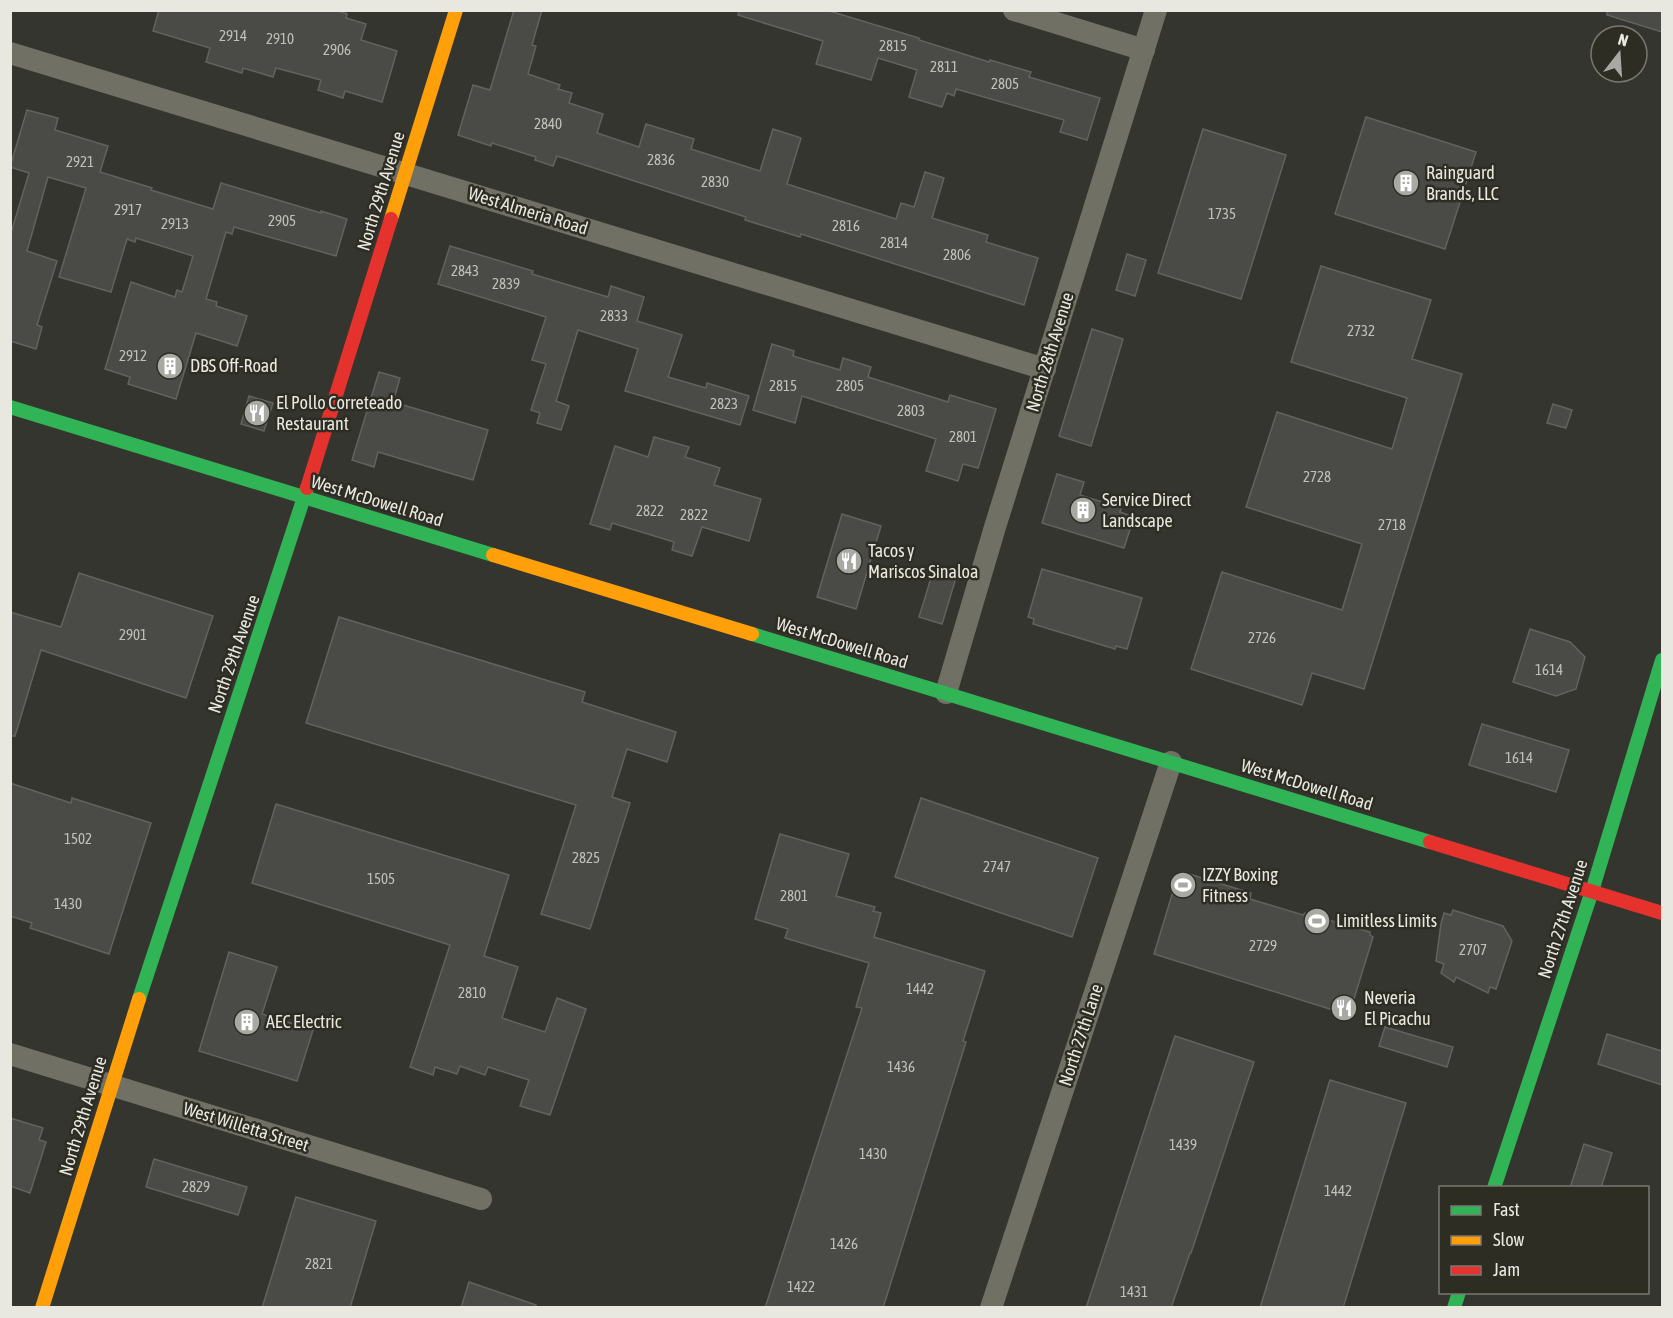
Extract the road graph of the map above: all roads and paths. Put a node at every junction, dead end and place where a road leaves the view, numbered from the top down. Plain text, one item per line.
1 (456, 10) edge
2 (1014, 10) edge
3 (1156, 10) edge
4 (1144, 50) junction
5 (10, 53) edge
6 (405, 173) junction
7 (1045, 369) junction
8 (10, 407) edge
9 (304, 497) junction
10 (1662, 660) edge
11 (946, 693) junction
12 (1171, 762) junction
13 (1592, 891) junction
14 (1662, 913) edge
15 (10, 1054) edge
16 (110, 1086) junction
17 (1495, 1186) edge
18 (481, 1199) dead end
19 (42, 1308) edge
20 (991, 1308) edge

1 - 6 main road, North 29th Avenue
2 - 4 street
3 - 4 street, North 28th Avenue
4 - 7 street, North 28th Avenue
5 - 6 street, West Almeria Road
6 - 7 street, West Almeria Road
6 - 9 main road, North 29th Avenue
7 - 11 street, North 28th Avenue
8 - 9 main road, West McDowell Road
9 - 11 main road, West McDowell Road
9 - 16 main road, North 29th Avenue
10 - 13 main road, North 27th Avenue
11 - 12 main road, West McDowell Road
12 - 13 main road, West McDowell Road
12 - 20 street, North 27th Lane
13 - 14 main road, West McDowell Road
13 - 17 main road, North 27th Avenue
15 - 16 street, West Willetta Street
16 - 18 street, West Willetta Street
16 - 19 main road, North 29th Avenue

